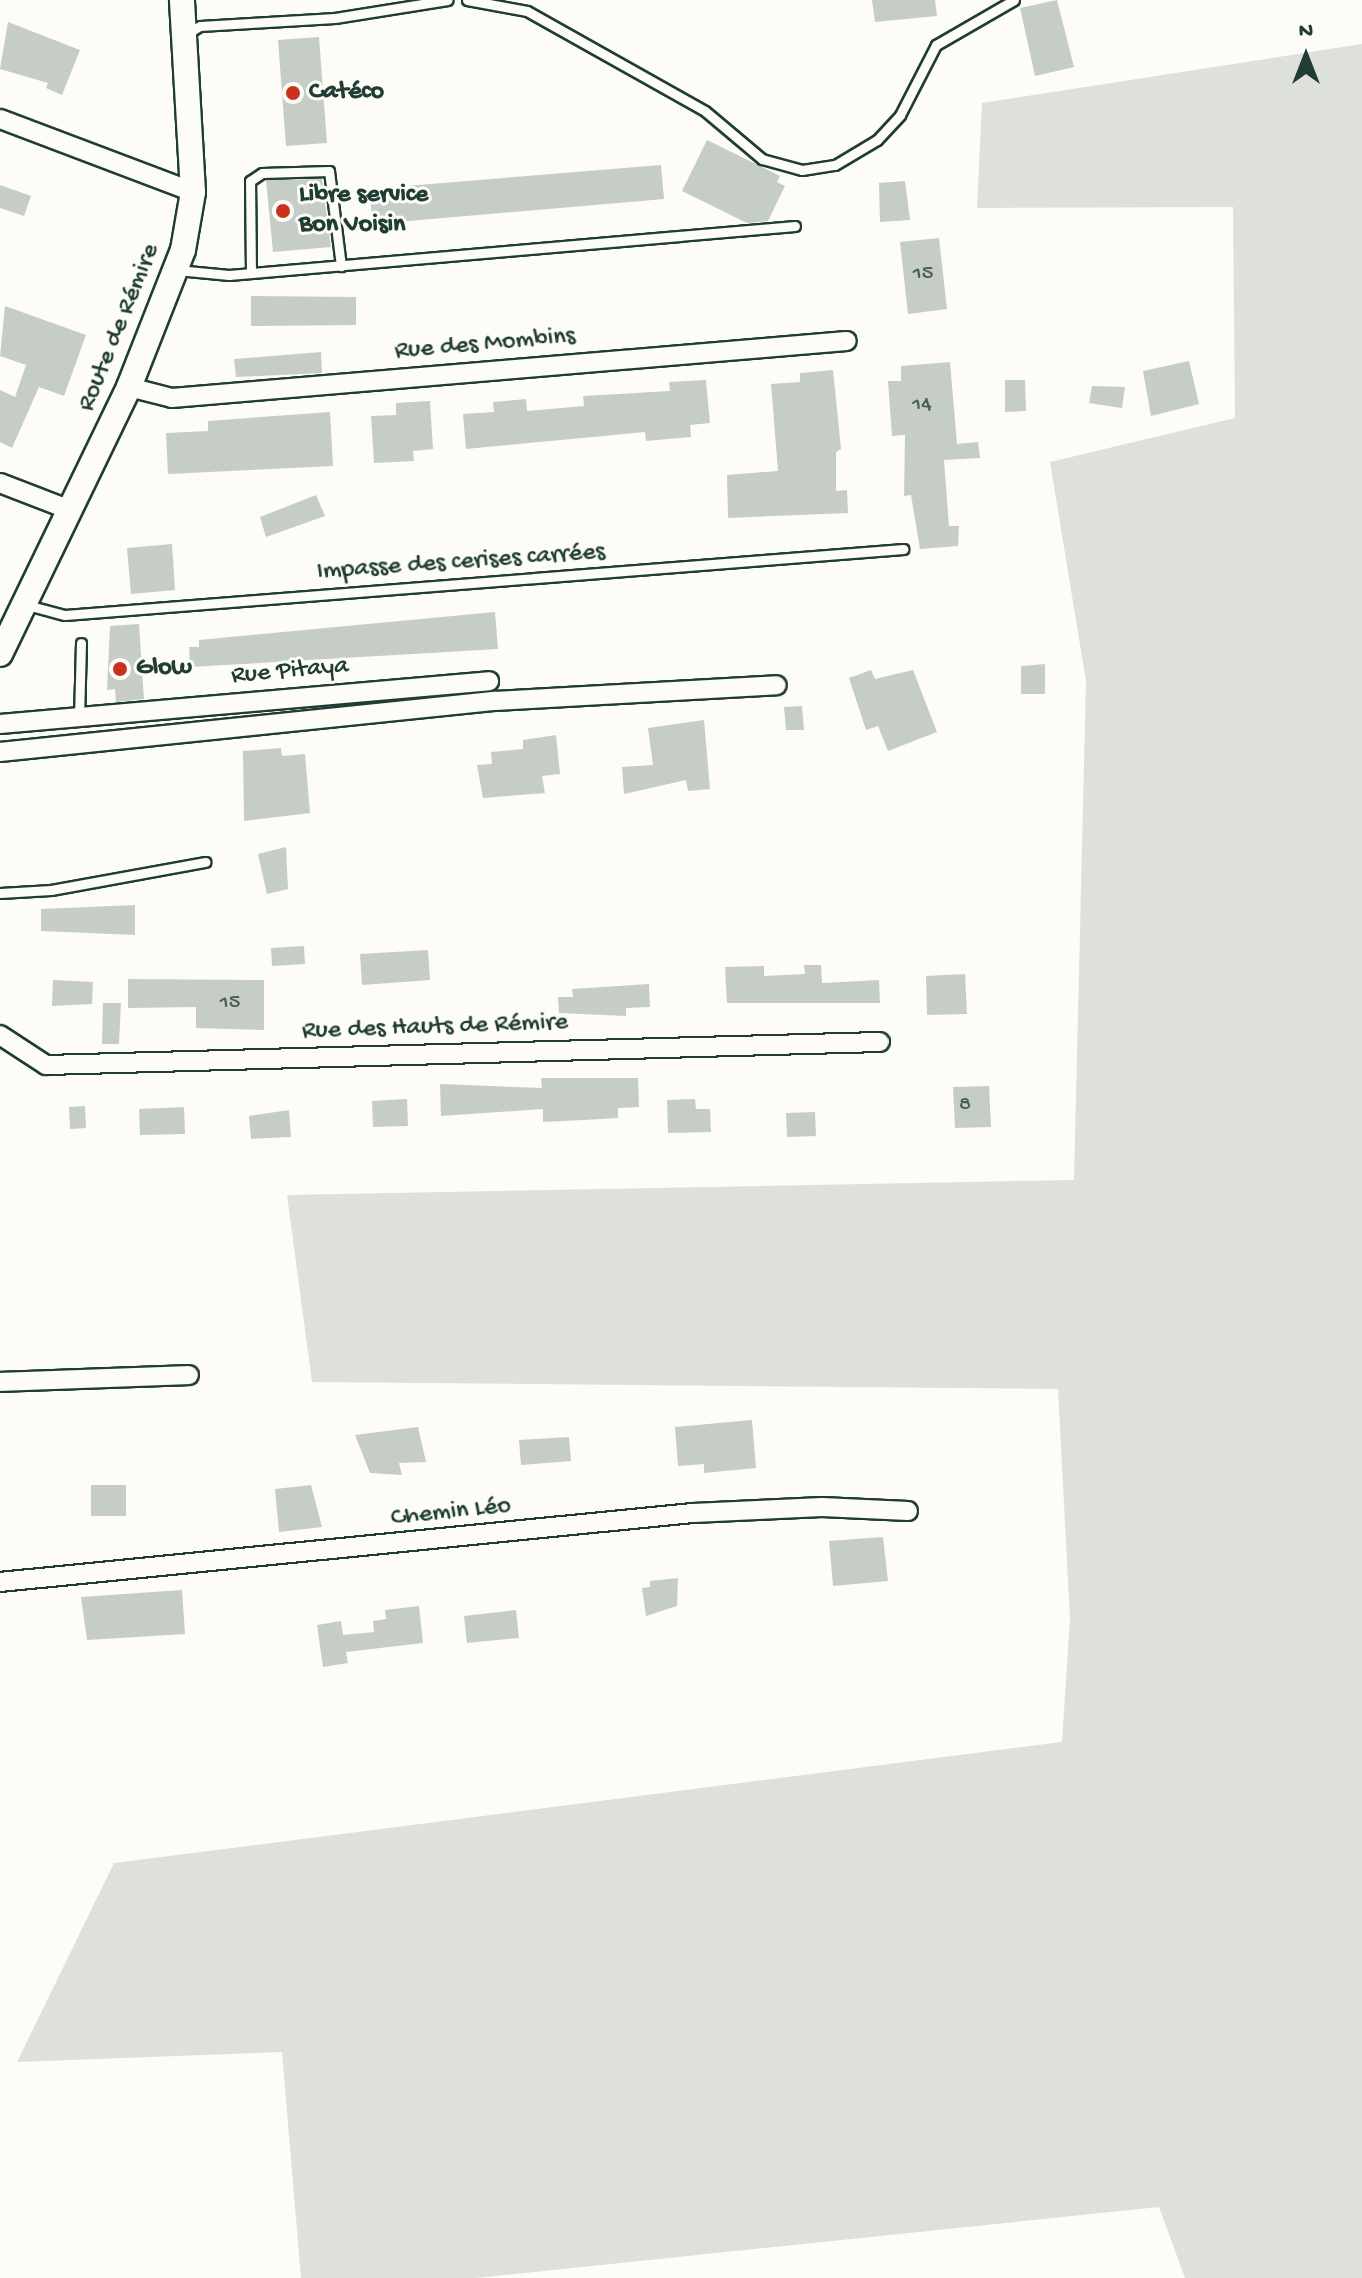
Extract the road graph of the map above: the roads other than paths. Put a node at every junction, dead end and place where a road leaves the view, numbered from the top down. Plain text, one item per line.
1 (182, 0) edge
2 (448, 0) edge
3 (467, 0) edge
4 (1014, 0) edge
5 (185, 36) junction
6 (0, 119) edge
7 (193, 192) junction
8 (795, 226) dead end
9 (341, 266) junction
10 (176, 270) junction
11 (251, 273) junction
12 (847, 341) dead end
13 (129, 387) junction
14 (0, 483) edge
15 (70, 510) junction
16 (903, 549) dead end
17 (24, 604) junction
18 (81, 643) dead end
19 (0, 654) edge
20 (489, 681) dead end
21 (777, 685) dead end
22 (79, 720) junction
23 (0, 724) edge
24 (0, 752) edge
25 (205, 862) dead end
26 (0, 893) edge
27 (0, 1035) edge
28 (880, 1042) dead end
29 (189, 1375) dead end
30 (0, 1382) edge
31 (908, 1511) dead end
32 (0, 1582) edge

1 - 5 main road, Route de Rémire
2 - 5 lane
3 - 4 lane
5 - 7 main road, Route de Rémire
6 - 7 street
7 - 10 main road, Route de Rémire
8 - 9 lane
9 - 11 lane
9 - 11 lane
10 - 11 lane
10 - 13 main road, Route de Rémire
12 - 13 street, Rue des Mombins
13 - 15 main road, Route de Rémire
14 - 15 street
15 - 17 main road, Route de Rémire
16 - 17 lane, Impasse des cerises carrées
17 - 19 main road, Route de Rémire
18 - 22 lane
20 - 22 street, Rue Pitaya
21 - 24 street
22 - 23 street, Rue Pitaya
25 - 26 lane
27 - 28 street, Rue des Hauts de Rémire
29 - 30 street
31 - 32 street, Chemin Léo

